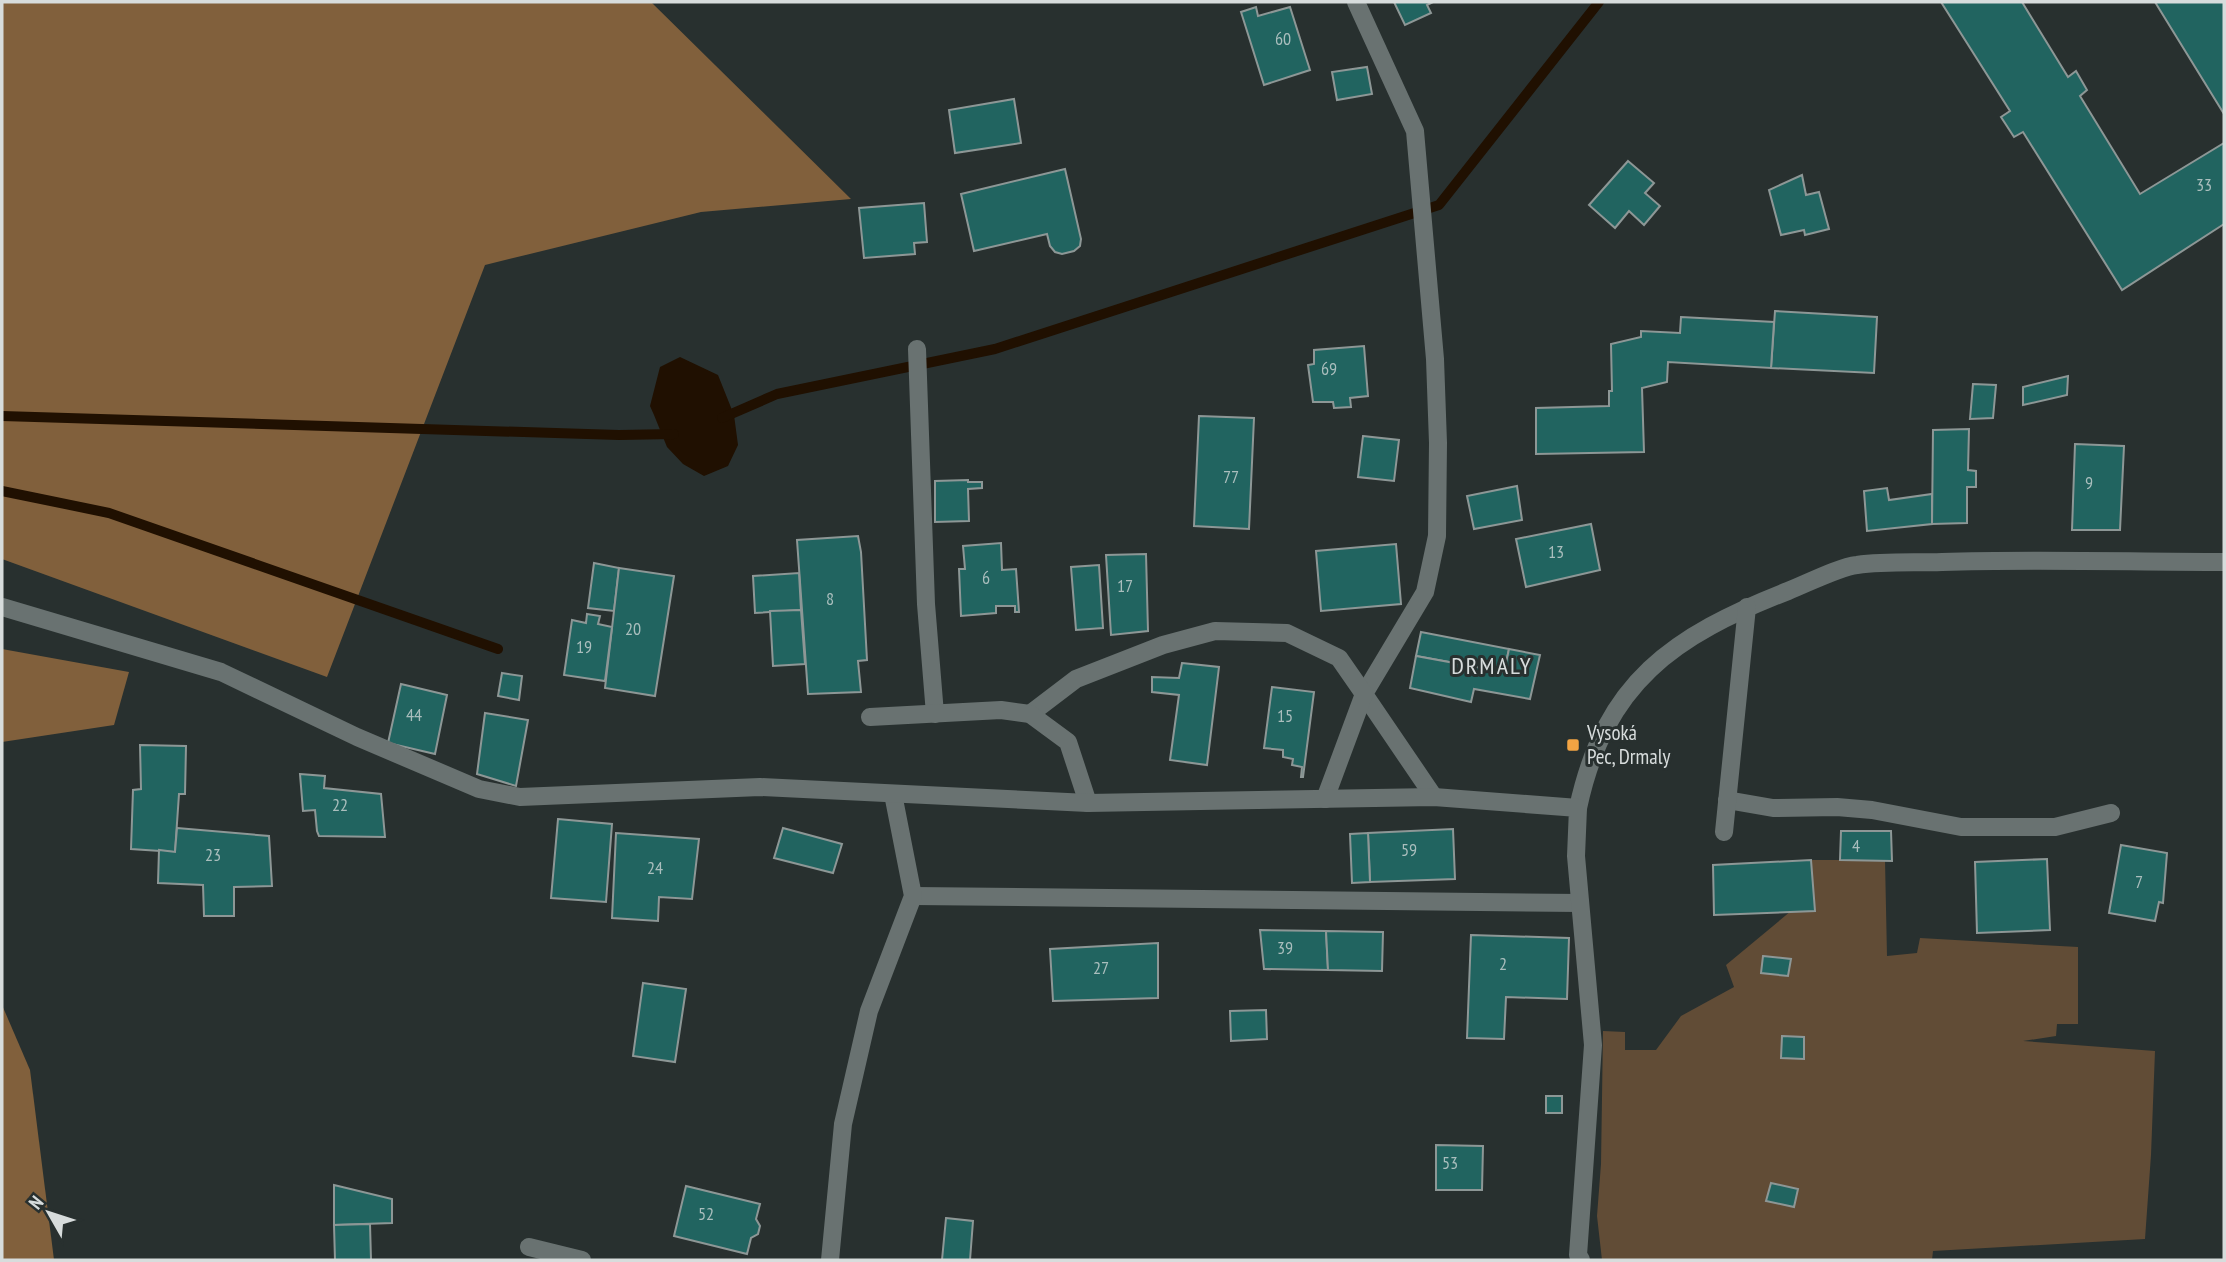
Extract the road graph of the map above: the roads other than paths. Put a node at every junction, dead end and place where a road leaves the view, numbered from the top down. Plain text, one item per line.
1 (1356, 2) edge
2 (917, 349) dead end
3 (2224, 562) edge
4 (2, 607) edge
5 (1747, 607) junction
6 (1364, 694) junction
7 (935, 713) junction
8 (1030, 714) junction
9 (870, 717) dead end
10 (893, 794) junction
11 (1434, 797) junction
12 (1325, 799) junction
13 (1727, 800) junction
14 (1088, 803) junction
15 (1578, 808) junction
16 (2111, 813) dead end
17 (1724, 832) dead end
18 (913, 896) junction
19 (1580, 904) junction
20 (529, 1247) dead end
21 (582, 1260) edge
22 (830, 1260) edge
23 (1581, 1260) edge

1 - 6 street
2 - 7 street
3 - 5 street
4 - 10 street
5 - 13 street
5 - 15 street
6 - 8 street
6 - 11 street
6 - 12 street
7 - 8 street
7 - 9 street
8 - 14 street
10 - 14 street
10 - 18 street
11 - 12 street
11 - 15 street
12 - 14 street
13 - 16 street
13 - 17 street
15 - 19 street
18 - 19 street
18 - 22 street
19 - 23 street
20 - 21 street

